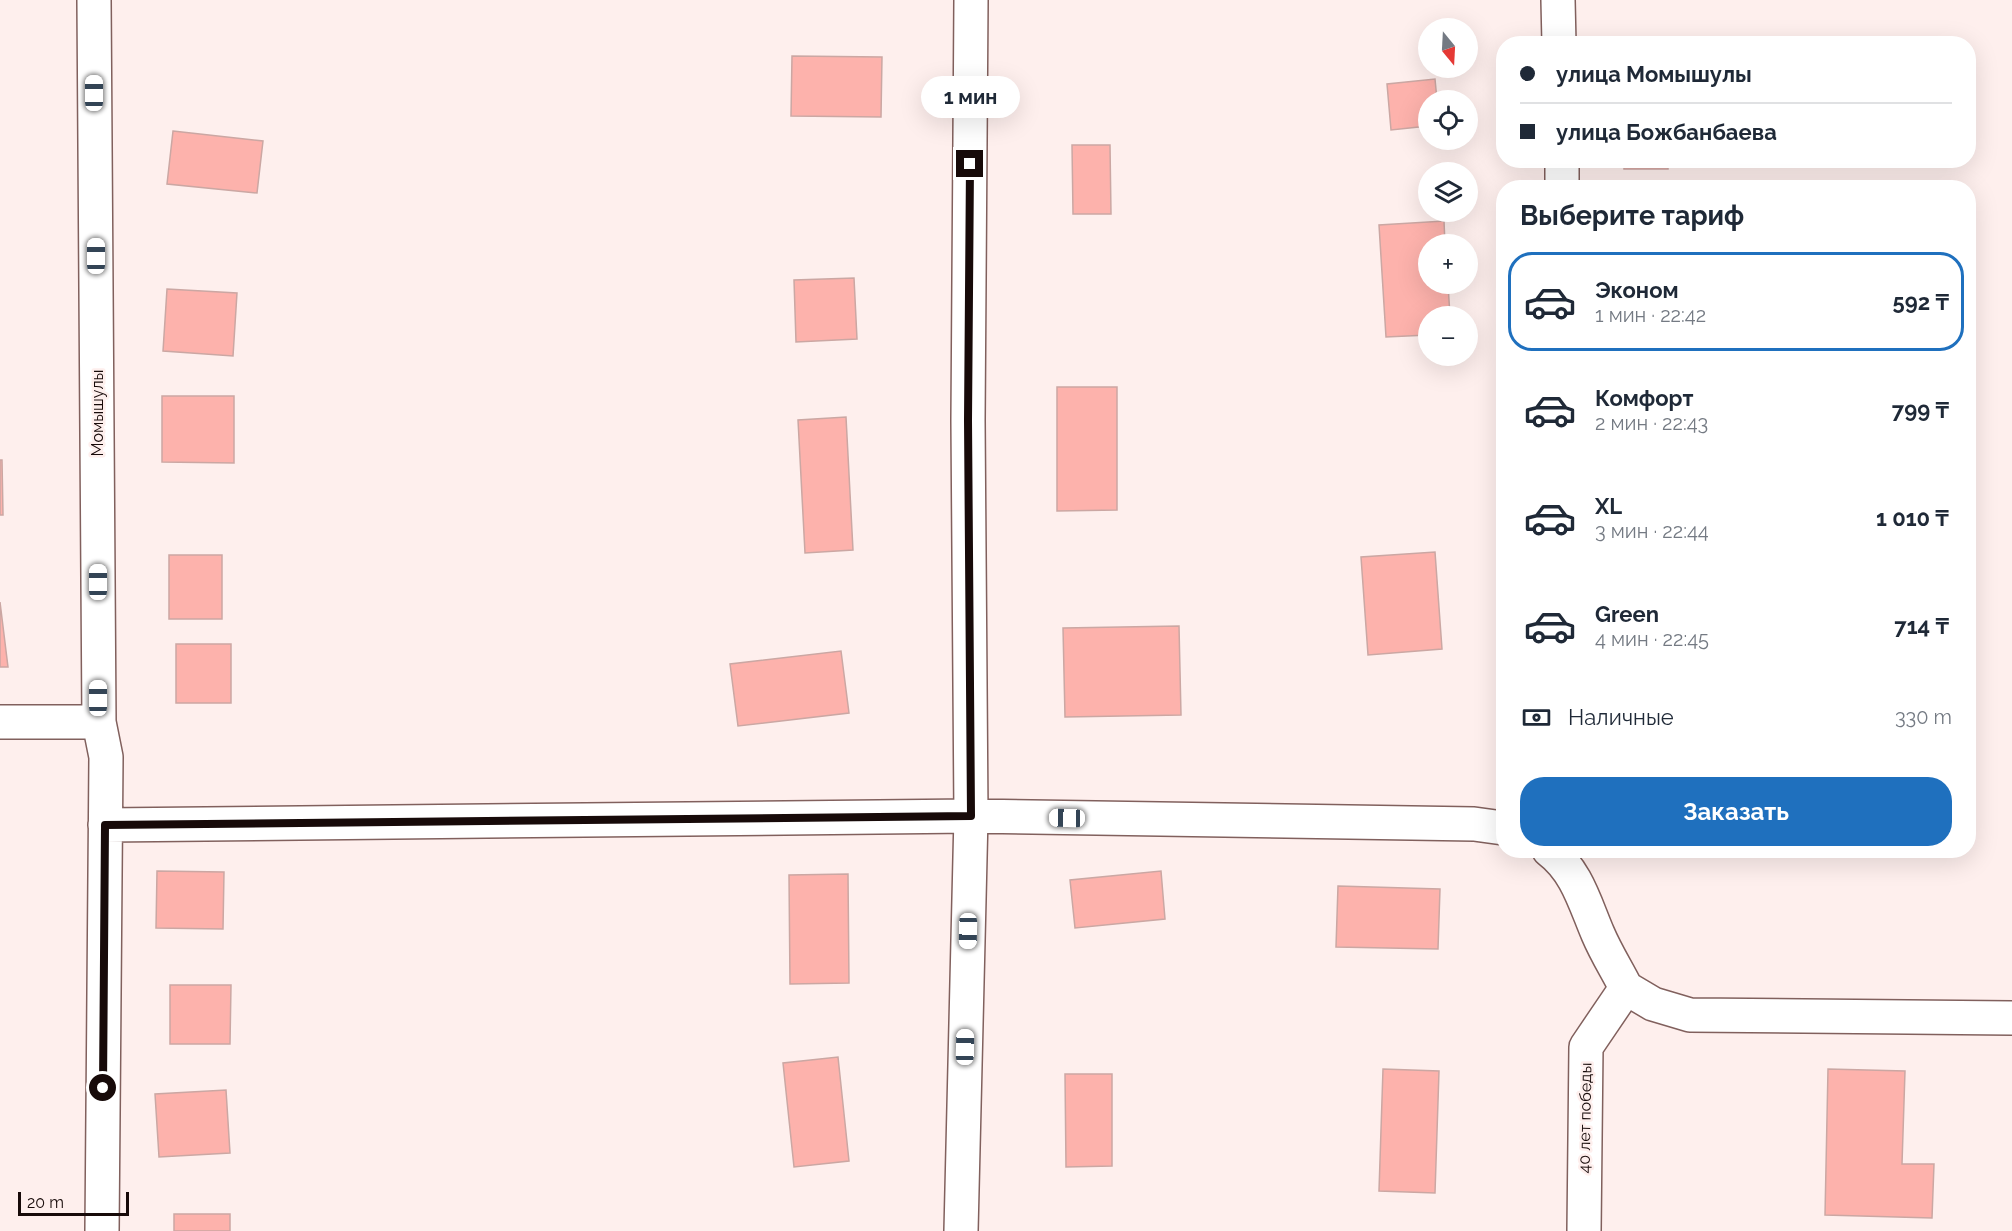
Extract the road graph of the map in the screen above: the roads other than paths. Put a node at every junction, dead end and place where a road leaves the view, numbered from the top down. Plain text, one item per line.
1 (94, 0) edge
2 (971, 0) edge
3 (1558, 0) edge
4 (1559, 36) edge
5 (0, 722) edge
6 (99, 722) junction
7 (971, 816) junction
8 (105, 825) junction
9 (1496, 827) edge
10 (1558, 858) edge
11 (1626, 988) junction
12 (2012, 1018) edge
13 (102, 1231) edge
14 (960, 1231) edge
15 (1584, 1231) edge

1 - 6 street, Момышулы
2 - 7 street
3 - 4 street
5 - 6 street
6 - 8 street, Момышулы
7 - 8 street
7 - 9 street
7 - 14 street
8 - 13 street, Момышулы
10 - 11 street
11 - 12 street
11 - 15 street, 40 лет победы

